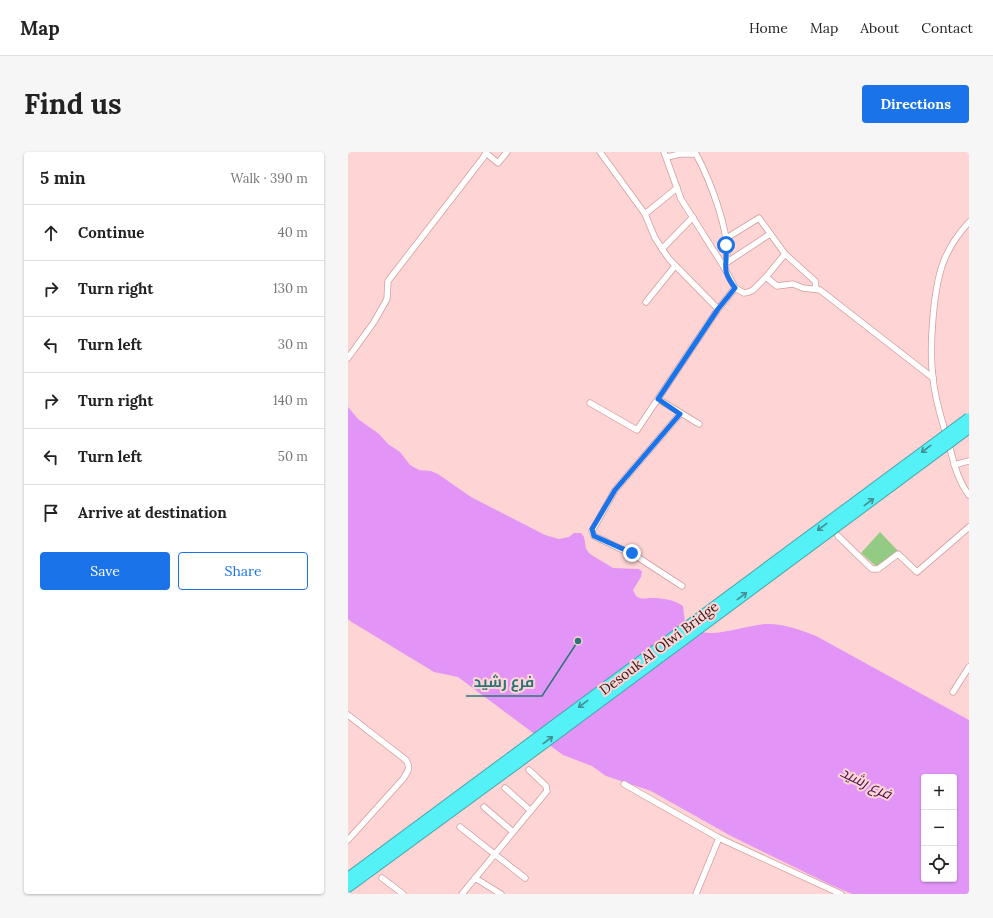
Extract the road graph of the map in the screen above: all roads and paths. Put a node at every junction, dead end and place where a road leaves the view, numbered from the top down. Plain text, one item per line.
1 (507, 152) edge
2 (600, 152) edge
3 (665, 155) edge
4 (677, 188) junction
5 (644, 214) junction
6 (693, 217) junction
7 (969, 222) edge
8 (770, 234) junction
9 (725, 239) junction
10 (662, 249) junction
11 (785, 254) junction
12 (725, 265) junction
13 (675, 266) junction
14 (766, 277) junction
15 (735, 288) junction
16 (816, 288) junction
17 (646, 302) dead end
18 (718, 309) junction
19 (348, 358) edge
20 (933, 378) junction
21 (658, 399) junction
22 (590, 403) dead end
23 (680, 414) junction
24 (969, 418) edge
25 (699, 424) dead end
26 (969, 428) edge
27 (969, 461) edge
28 (954, 465) junction
29 (969, 494) edge
30 (969, 527) edge
31 (838, 536) dead end
32 (682, 586) dead end
33 (969, 667) edge
34 (953, 692) dead end
35 (348, 715) edge
36 (513, 761) junction
37 (529, 770) dead end
38 (624, 784) dead end
39 (505, 788) dead end
40 (484, 807) dead end
41 (531, 811) junction
42 (460, 827) dead end
43 (513, 832) junction
44 (718, 838) junction
45 (348, 840) edge
46 (495, 854) junction
47 (348, 878) edge
48 (382, 878) dead end
49 (475, 878) junction
50 (525, 878) dead end
51 (348, 887) edge
52 (403, 894) edge
53 (462, 894) edge
54 (501, 894) edge
55 (696, 894) edge
56 (841, 894) edge

1 - 19 street
2 - 5 street
3 - 4 street
3 - 9 street
4 - 5 street
4 - 6 street
5 - 10 street
6 - 10 street
6 - 12 street
7 - 20 street
8 - 9 street
8 - 11 street
8 - 12 street
9 - 12 street
10 - 13 street
11 - 14 street
11 - 16 street
12 - 15 street
13 - 17 street
13 - 18 street
14 - 15 street
14 - 16 street
15 - 18 street
16 - 20 street
18 - 21 street
20 - 28 street
21 - 22 street
21 - 23 street
23 - 25 street
23 - 32 street
24 -> 36 highway, Desouk Al Olwi Bridge, bridge
36 -> 26 highway, Desouk Al Olwi Bridge, bridge
27 - 28 street
28 - 29 street
30 - 31 street
33 - 34 street
35 - 45 street
36 - 47 highway, Desouk Al Olwi Bridge
36 - 51 highway, Desouk Al Olwi Bridge
37 - 41 street
38 - 44 street
39 - 41 street
40 - 43 street
41 - 43 street
42 - 46 street
43 - 46 street
44 - 55 street
44 - 56 street
46 - 49 street
46 - 50 street
48 - 52 street
49 - 53 street
49 - 54 street

